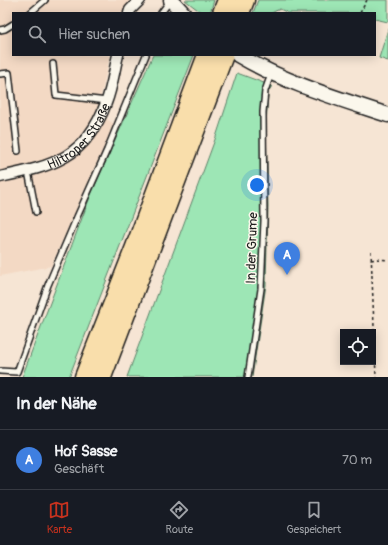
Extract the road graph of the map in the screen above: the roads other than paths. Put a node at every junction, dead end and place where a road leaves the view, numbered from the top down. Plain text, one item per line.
1 (45, 0) edge
2 (140, 0) edge
3 (171, 0) edge
4 (227, 0) edge
5 (245, 0) edge
6 (31, 12) edge
7 (129, 12) edge
8 (162, 12) edge
9 (182, 12) edge
10 (222, 12) edge
11 (240, 12) edge
12 (12, 25) edge
13 (0, 30) edge
14 (118, 56) edge
15 (146, 56) edge
16 (207, 56) edge
17 (234, 56) edge
18 (236, 56) edge
19 (53, 64) dead end
20 (272, 73) junction
21 (0, 74) edge
22 (107, 101) junction
23 (388, 115) edge
24 (18, 151) dead end
25 (28, 171) junction
26 (0, 177) edge
27 (36, 212) dead end
28 (0, 371) edge
29 (84, 377) edge
30 (102, 377) edge
31 (248, 377) edge

1 - 6 lane
2 - 7 street
3 - 8 lane
3 - 9 street
4 - 10 highway
5 - 11 highway
12 - 13 lane
14 - 22 street, Hiltroper Straße
15 - 28 lane
16 - 29 highway
17 - 30 highway
18 - 20 street
19 - 22 lane
20 - 23 street
20 - 31 lane, In der Grume
21 - 24 lane
22 - 25 street, Hiltroper Straße
25 - 26 street, Hiltroper Straße
25 - 27 lane

